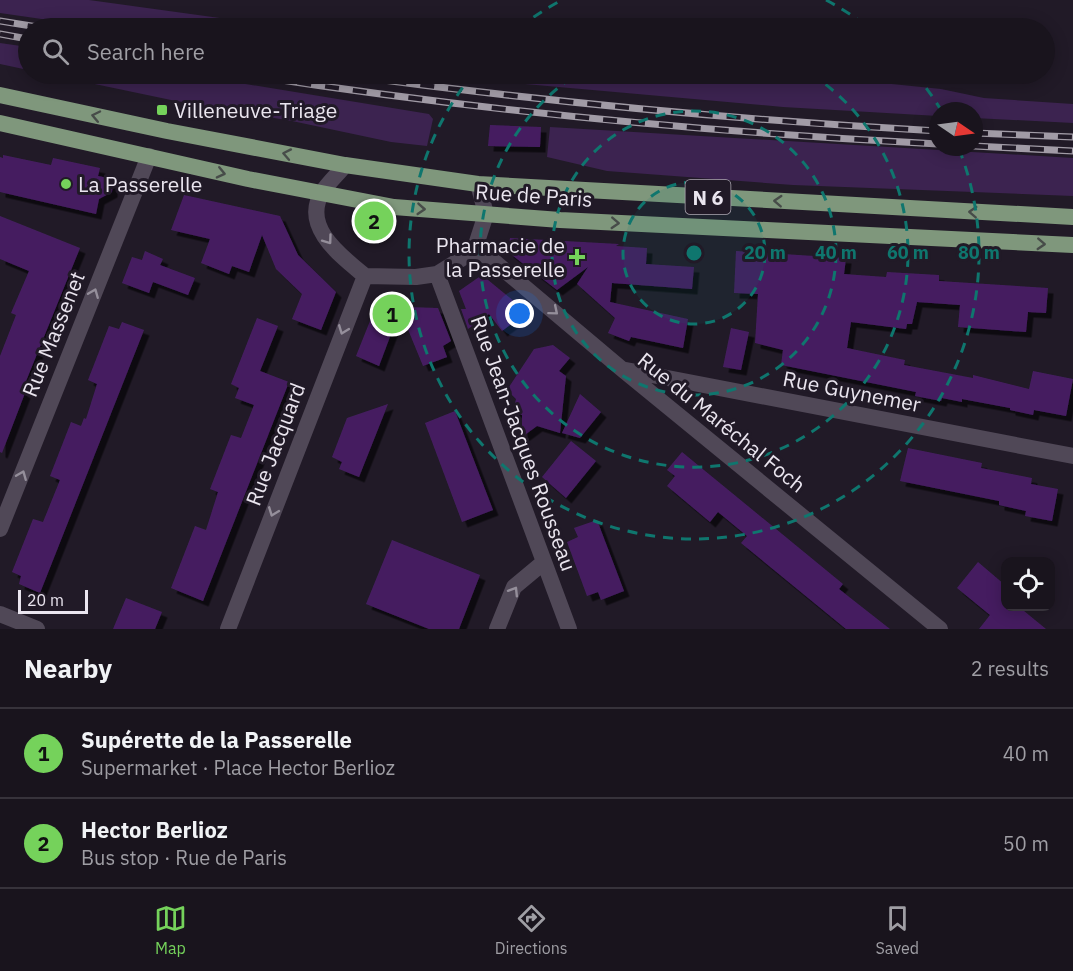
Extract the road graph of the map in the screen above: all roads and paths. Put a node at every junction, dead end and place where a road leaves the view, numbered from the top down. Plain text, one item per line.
1 (0, 95) edge
2 (0, 123) edge
3 (148, 156) junction
4 (345, 165) junction
5 (478, 184) junction
6 (322, 193) junction
7 (486, 214) junction
8 (1073, 217) edge
9 (1073, 245) edge
10 (474, 251) junction
11 (437, 273) junction
12 (365, 276) junction
13 (623, 370) junction
14 (1073, 456) edge
15 (0, 529) edge
16 (544, 562) junction
17 (0, 614) edge
18 (37, 629) edge
19 (228, 629) edge
20 (497, 629) edge
21 (569, 629) edge
22 (940, 629) edge

4 -> 1 main road, Rue de Paris / N 6
2 - 3 main road, Rue de Paris / N 6
3 -> 6 main road, Rue de Paris / N 6
15 -> 3 street, Rue Massenet
4 - 5 main road, Rue de Paris / N 6
4 - 6 street
5 - 7 street
8 -> 5 main road, Rue de Paris / N 6
6 -> 7 main road, Rue de Paris / N 6
6 -> 12 street
7 -> 9 main road, Rue de Paris / N 6
7 - 10 street
10 - 11 street
10 -> 13 street, Rue du Maréchal Foch
11 - 12 street
11 - 16 street, Rue Jean-Jacques Rousseau
12 -> 19 street, Rue Jacquard
13 - 14 street, Rue Guynemer
13 - 22 street, Rue du Maréchal Foch
20 -> 16 street
16 - 21 street, Rue Jean-Jacques Rousseau
17 - 18 street

